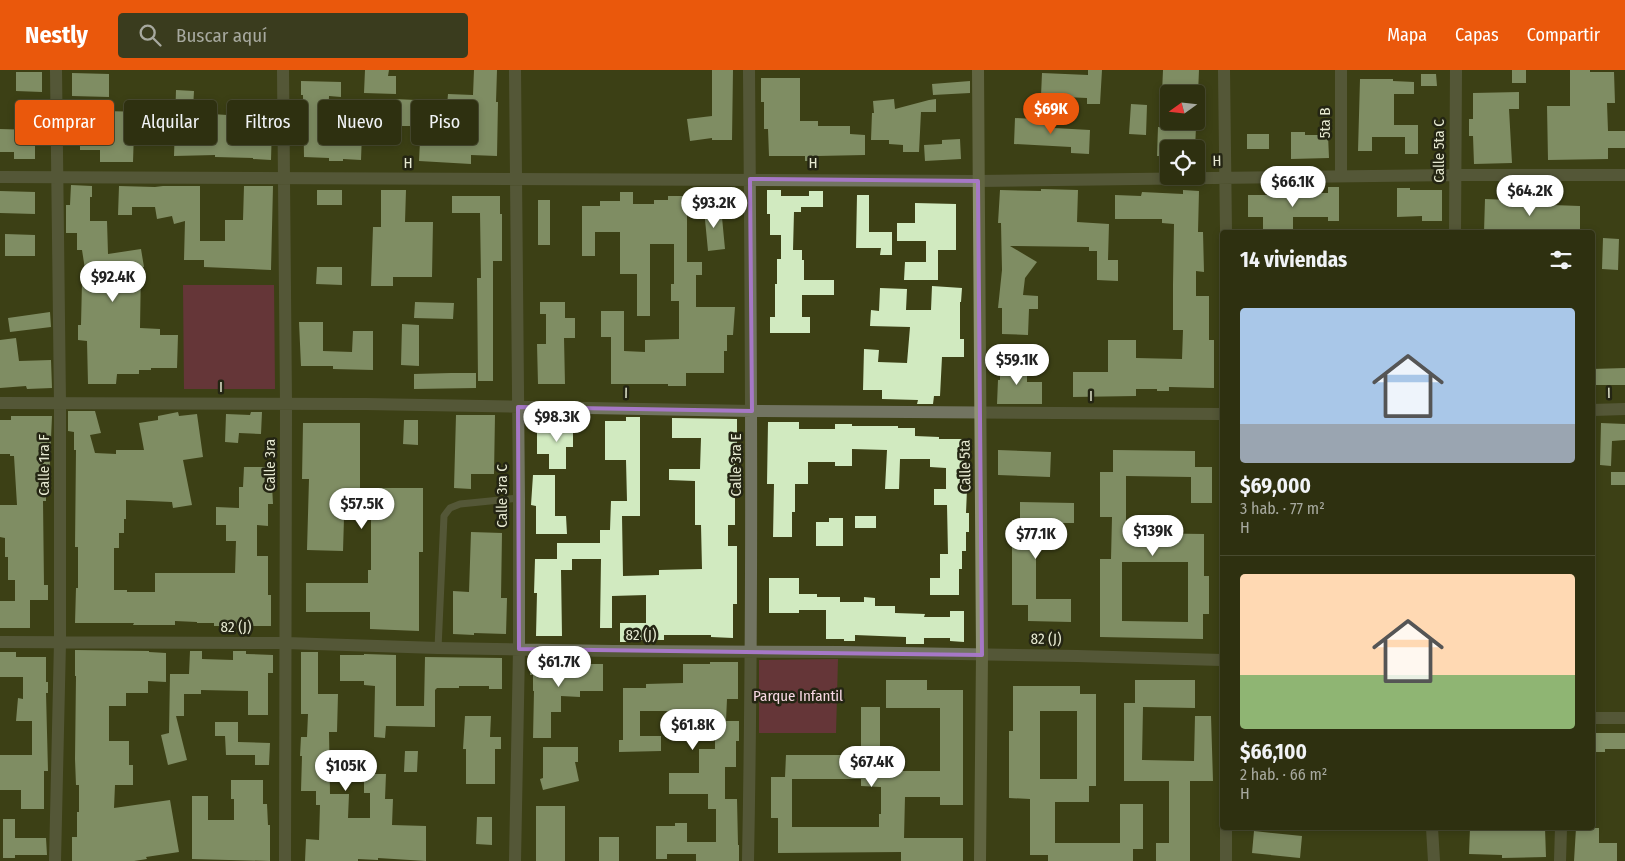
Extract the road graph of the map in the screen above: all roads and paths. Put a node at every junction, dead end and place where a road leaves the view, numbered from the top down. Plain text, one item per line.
1 (56, 70) edge
2 (283, 70) edge
3 (515, 70) edge
4 (749, 70) edge
5 (978, 70) edge
6 (1224, 70) edge
7 (1341, 70) edge
8 (1456, 70) edge
9 (1455, 175) junction
10 (1625, 175) edge
11 (1341, 176) junction
12 (0, 177) edge
13 (57, 177) junction
14 (285, 178) junction
15 (1226, 178) junction
16 (515, 179) junction
17 (750, 179) junction
18 (978, 181) junction
19 (1226, 230) edge
20 (1455, 230) edge
21 (60, 403) junction
22 (286, 403) junction
23 (0, 404) edge
24 (518, 407) junction
25 (1595, 410) edge
26 (1625, 410) edge
27 (752, 411) junction
28 (980, 412) junction
29 (1220, 414) edge
30 (518, 498) junction
31 (0, 642) edge
32 (60, 642) junction
33 (286, 644) junction
34 (438, 648) junction
35 (519, 649) junction
36 (752, 652) junction
37 (982, 655) junction
38 (1220, 660) edge
39 (1595, 718) edge
40 (1625, 718) edge
41 (1226, 830) edge
42 (1432, 830) edge
43 (1561, 830) edge
44 (55, 861) edge
45 (285, 861) edge
46 (515, 861) edge
47 (748, 861) edge
48 (980, 861) edge
49 (1226, 861) edge
50 (1434, 861) edge
51 (1560, 861) edge

1 - 13 street, Calle 1ra F
2 - 14 street, Calle 3ra
3 - 16 street, Calle 3ra C
4 - 17 street, Calle 3ra E
5 - 18 street, Calle 5ta
6 - 15 street
7 - 11 street, 5ta B
8 - 9 street, Calle 5ta C
9 - 10 street, H
9 - 11 street, H
9 - 20 street, Calle 5ta C
11 - 15 street, H
12 - 13 street, H
13 - 14 street, H
13 - 21 street, Calle 1ra F
14 - 16 street, H
14 - 22 street, Calle 3ra
15 - 18 street, H
15 - 19 street
16 - 17 street, H
16 - 24 street, Calle 3ra C
17 - 18 street, H
17 - 27 street, Calle 3ra E
18 - 28 street, Calle 5ta
21 - 22 street, I
21 - 23 street, I
21 - 32 street, Calle 1ra F
22 - 24 street, I
22 - 33 street, Calle 3ra
24 - 27 street, I
24 - 30 street, Calle 3ra C
25 - 26 street, I
27 - 28 street, I
27 - 36 street, Calle 3ra E
28 - 29 street, I
28 - 37 street, Calle 5ta
30 - 34 lane
30 - 35 street, Calle 3ra C
31 - 32 street, 82 (J)
32 - 33 street, 82 (J)
32 - 44 street, Calle 1ra F
33 - 34 street, 82 (J)
33 - 45 street, Calle 3ra
34 - 35 street, 82 (J)
35 - 36 street, 82 (J)
35 - 46 street, Calle 3ra C
36 - 37 street, 82 (J)
36 - 47 street, Calle 3ra E
37 - 38 street, 82 (J)
37 - 48 street, Calle 5ta
39 - 40 street
41 - 49 street
42 - 50 street
43 - 51 street

